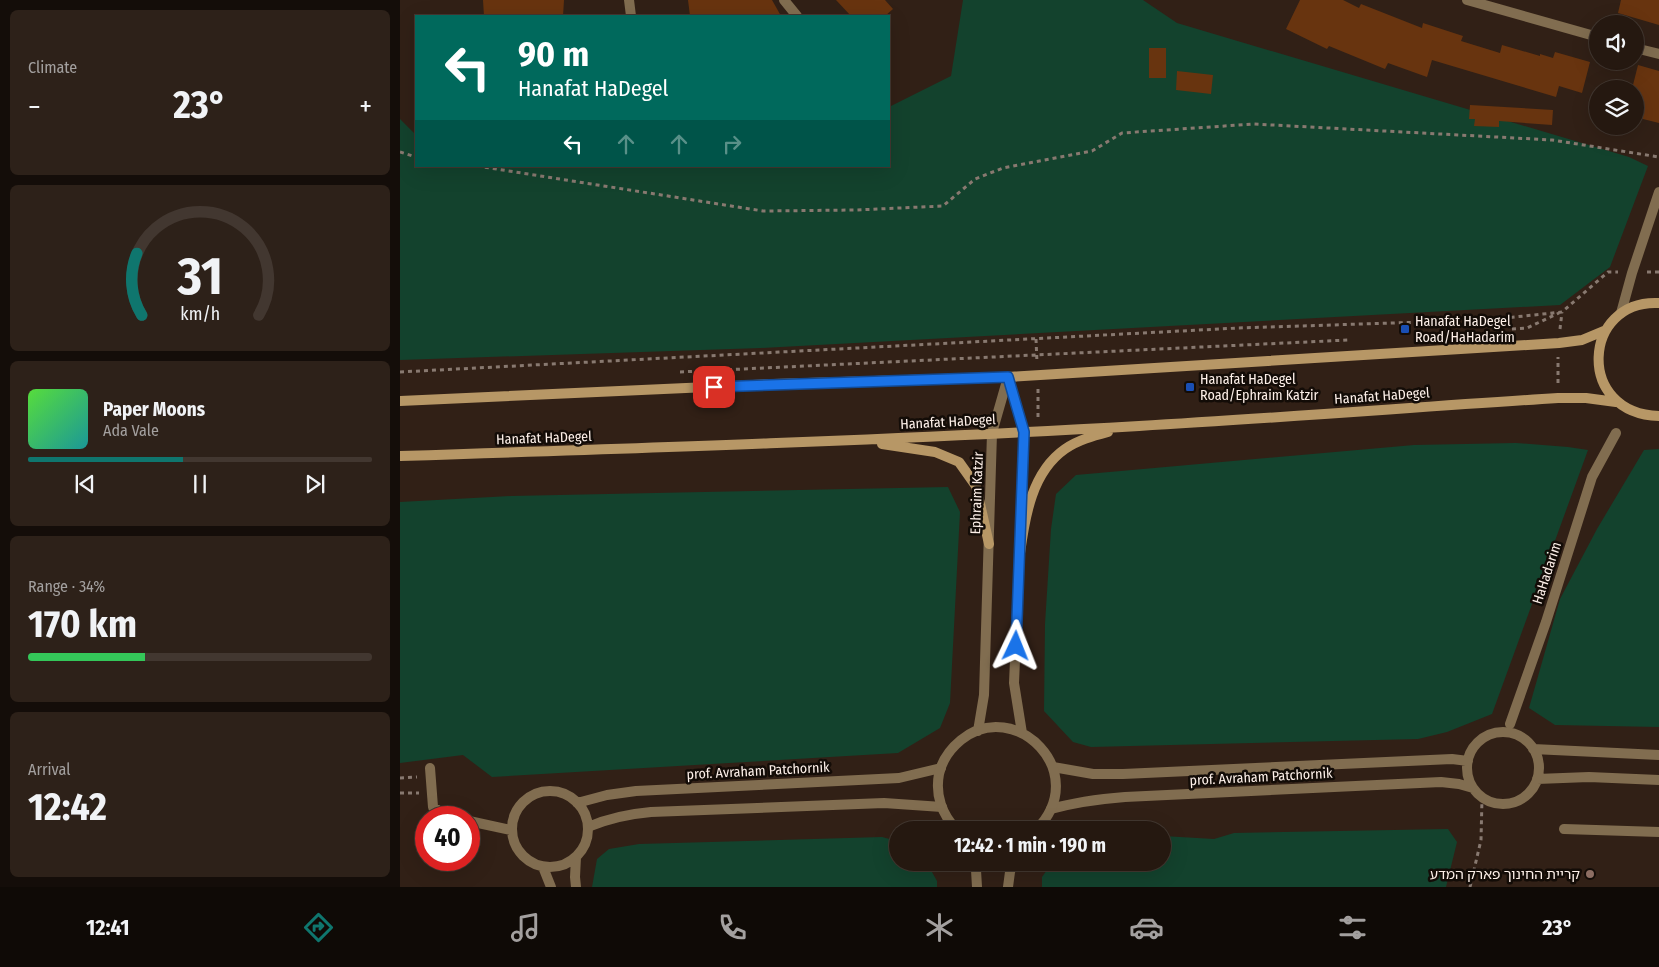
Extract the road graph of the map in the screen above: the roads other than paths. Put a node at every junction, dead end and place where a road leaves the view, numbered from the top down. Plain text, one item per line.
1 (629, 0) edge
2 (784, 0) edge
3 (1467, 0) edge
4 (631, 15) edge
5 (796, 15) edge
6 (1589, 34) edge
7 (1644, 50) edge
8 (1659, 54) edge
9 (1659, 192) edge
10 (1659, 303) edge
11 (1621, 314) junction
12 (1606, 330) junction
13 (1008, 377) junction
14 (400, 401) edge
15 (1616, 402) junction
16 (1659, 416) edge
17 (1141, 426) junction
18 (1024, 432) junction
19 (992, 433) junction
20 (1616, 433) dead end
21 (861, 440) junction
22 (400, 456) edge
23 (989, 544) junction
24 (1020, 553) junction
25 (1510, 724) dead end
26 (978, 731) junction
27 (1022, 733) junction
28 (1533, 749) junction
29 (1659, 755) edge
30 (1468, 761) junction
31 (1053, 767) junction
32 (430, 768) dead end
33 (941, 768) junction
34 (1537, 779) junction
35 (1659, 780) edge
36 (1473, 788) junction
37 (577, 803) junction
38 (433, 806) edge
39 (942, 807) junction
40 (1051, 810) junction
41 (950, 821) edge
42 (1045, 821) edge
43 (480, 823) edge
44 (588, 828) junction
45 (1564, 829) dead end
46 (512, 830) junction
47 (1659, 832) edge
48 (576, 857) junction
49 (542, 867) junction
50 (976, 871) edge
51 (1010, 871) edge
52 (551, 887) edge
53 (576, 887) edge
54 (976, 887) edge
55 (1008, 887) edge

1 - 4 street
2 - 5 street
3 - 6 street
7 - 8 street
9 - 11 street
10 - 11 main road
11 - 12 main road
12 - 13 main road
12 - 15 main road
13 - 14 main road
13 - 18 street
13 - 19 street, Ephraim Katzir
15 - 16 main road
15 - 17 main road, Hanafat HaDegel
17 - 18 main road, Hanafat HaDegel
17 - 24 main road
18 - 19 main road, Hanafat HaDegel
18 - 24 street
19 - 21 main road, Hanafat HaDegel
19 - 23 street, Ephraim Katzir
20 - 25 street, HaHadarim
21 - 22 main road, Hanafat HaDegel
21 - 23 main road
23 - 26 street, Ephraim Katzir
24 - 27 street
26 - 27 street
26 - 33 street
27 - 31 street
28 - 29 street
28 - 30 street
28 - 34 street
30 - 31 street, prof. Avraham Patchornik
30 - 36 street
31 - 40 street
32 - 38 street
33 - 37 street, prof. Avraham Patchornik
33 - 39 street
34 - 35 street
34 - 36 street
36 - 40 street, prof. Avraham Patchornik
37 - 44 street
37 - 46 street
39 - 41 street
39 - 44 street
40 - 42 street
43 - 46 street
44 - 48 street
45 - 47 street
46 - 49 street
48 - 49 street
48 - 53 street
49 - 52 street
50 - 54 street
51 - 55 street

